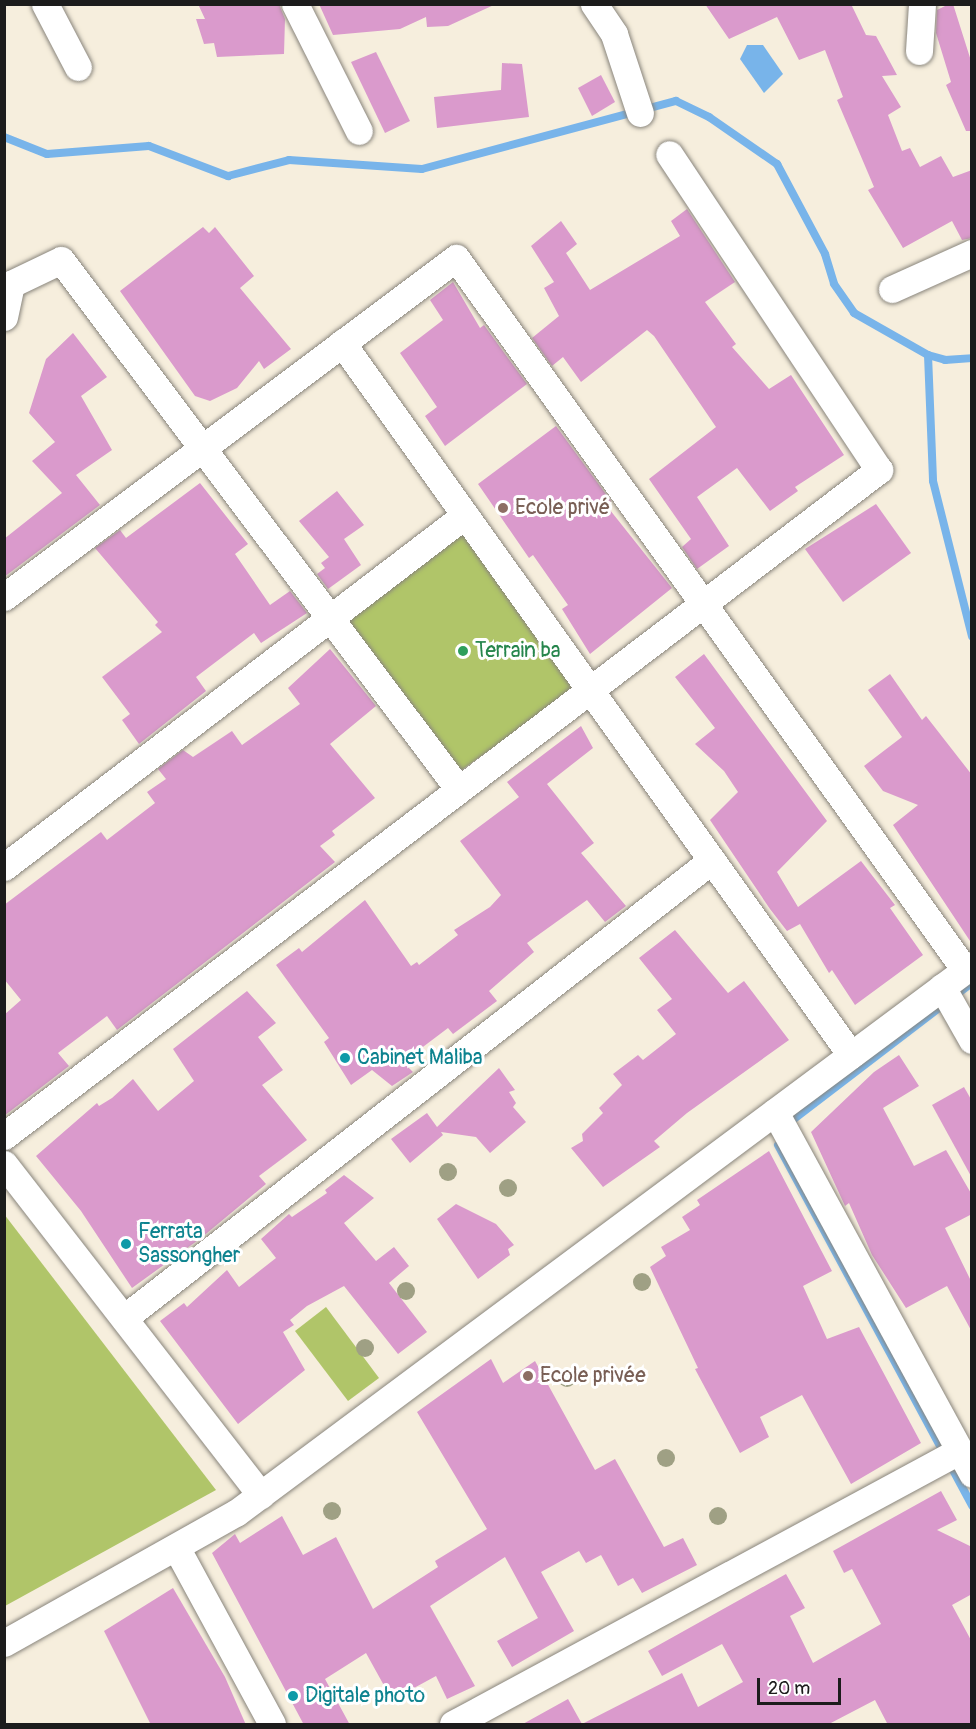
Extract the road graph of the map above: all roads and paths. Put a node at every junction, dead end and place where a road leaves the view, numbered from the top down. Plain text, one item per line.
1 (45, 4) edge
2 (295, 4) edge
3 (594, 4) edge
4 (922, 4) edge
5 (919, 51) dead end
6 (78, 67) dead end
7 (640, 114) dead end
8 (359, 131) dead end
9 (669, 154) dead end
10 (972, 253) edge
11 (892, 289) dead end
12 (4, 316) edge
13 (342, 343) junction
14 (203, 447) junction
15 (465, 515) junction
16 (4, 597) edge
17 (702, 602) junction
18 (333, 617) junction
19 (590, 689) junction
20 (458, 787) junction
21 (712, 860) junction
22 (4, 867) edge
23 (968, 967) edge
24 (942, 987) junction
25 (972, 1040) edge
26 (851, 1054) junction
27 (776, 1112) junction
28 (4, 1136) edge
29 (4, 1164) edge
30 (124, 1318) junction
31 (959, 1451) junction
32 (972, 1474) edge
33 (261, 1495) junction
34 (176, 1547) junction
35 (4, 1643) edge
36 (272, 1725) edge
37 (453, 1725) edge

1 - 6 street
2 - 8 street
3 - 7 street
4 - 5 street
9 - 17 street
10 - 11 street
12 - 14 street
13 - 14 street
13 - 15 street
13 - 17 street
14 - 16 street
14 - 18 street
15 - 18 street
15 - 19 street
17 - 19 street
17 - 23 street
18 - 20 street
18 - 22 street
19 - 20 street
19 - 21 street
20 - 28 street
21 - 26 street
21 - 30 street
23 - 24 street
24 - 25 street
24 - 26 street
26 - 27 street
27 - 31 street
27 - 33 street
29 - 30 street
30 - 33 street
31 - 32 street
31 - 37 street
33 - 34 street
34 - 35 street
34 - 36 street

